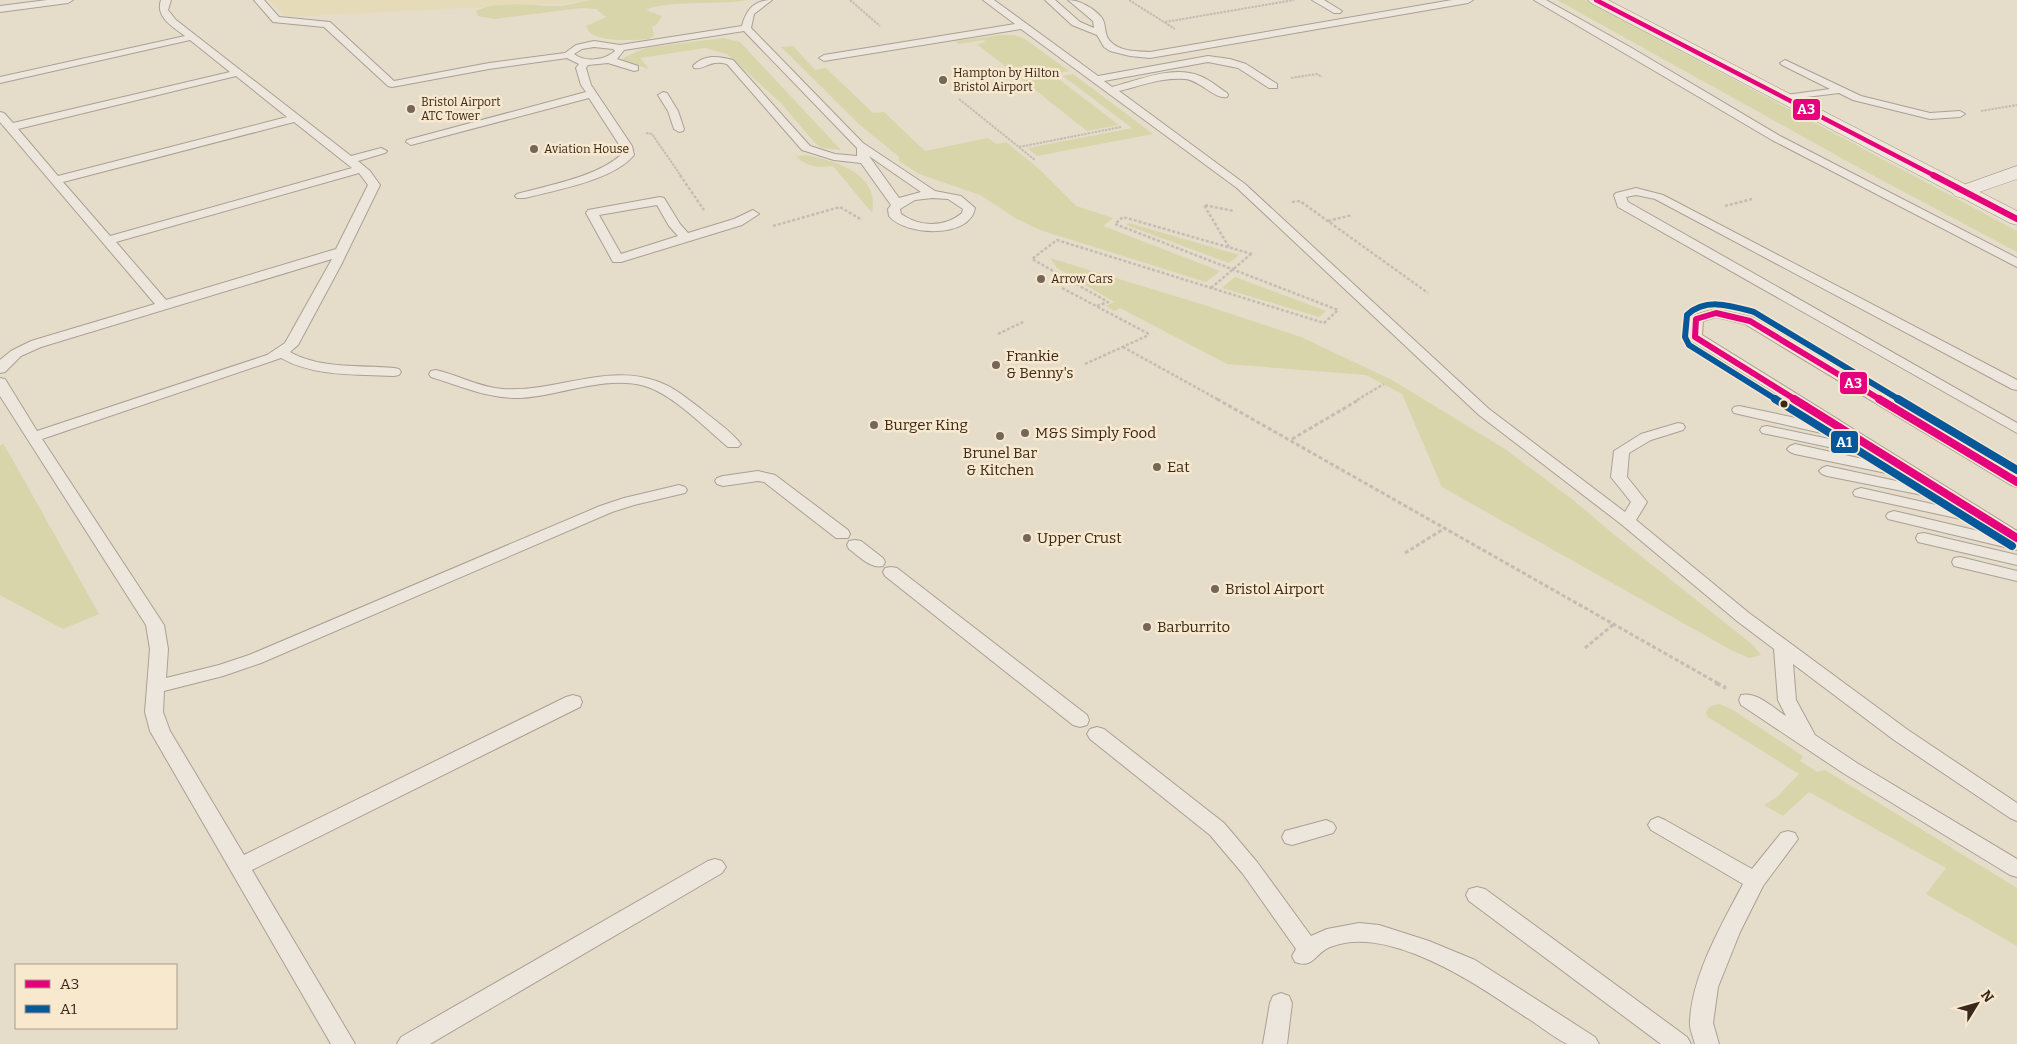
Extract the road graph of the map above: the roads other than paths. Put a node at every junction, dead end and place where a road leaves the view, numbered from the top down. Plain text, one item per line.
1 (67, 0) edge
2 (166, 0) edge
3 (260, 0) edge
4 (767, 0) edge
5 (988, 0) edge
6 (1042, 0) edge
7 (1050, 0) edge
8 (1063, 0) edge
9 (1073, 0) edge
10 (1317, 0) edge
11 (1468, 0) edge
12 (1540, 0) edge
13 (1596, 0) edge
14 (0, 8) edge
15 (1337, 11) dead end
16 (1075, 23) junction
17 (1023, 26) junction
18 (746, 28) junction
19 (1098, 29) junction
20 (192, 37) junction
21 (619, 48) junction
22 (569, 55) junction
23 (824, 58) dead end
24 (607, 60) junction
25 (586, 62) junction
26 (1785, 63) dead end
27 (698, 66) dead end
28 (634, 68) dead end
29 (238, 73) junction
30 (1097, 79) junction
31 (0, 80) edge
32 (1273, 86) dead end
33 (1111, 90) junction
34 (1842, 90) junction
35 (591, 94) junction
36 (663, 95) dead end
37 (1223, 95) dead end
38 (1786, 98) junction
39 (1960, 114) road end
40 (0, 115) edge
41 (295, 118) junction
42 (11, 127) junction
43 (679, 129) dead end
44 (411, 142) dead end
45 (860, 145) junction
46 (381, 151) dead end
47 (348, 160) junction
48 (864, 160) junction
49 (360, 169) junction
50 (2017, 172) edge
51 (56, 180) junction
52 (1962, 192) junction
53 (932, 194) junction
54 (521, 196) dead end
55 (897, 204) junction
56 (753, 214) dead end
57 (2017, 219) edge
58 (686, 238) junction
59 (109, 240) junction
60 (341, 252) junction
61 (2017, 263) edge
62 (164, 306) junction
63 (282, 353) junction
64 (0, 369) edge
65 (394, 372) dead end
66 (436, 374) dead end
67 (0, 382) edge
68 (2017, 386) edge
69 (1739, 410) dead end
70 (1678, 427) dead end
71 (2017, 429) edge
72 (1767, 430) dead end
73 (1851, 434) junction
74 (33, 437) junction
75 (733, 444) dead end
76 (1795, 449) dead end
77 (1885, 455) junction
78 (1827, 471) dead end
79 (1919, 477) junction
80 (723, 481) dead end
81 (2017, 482) edge
82 (679, 490) dead end
83 (1860, 493) dead end
84 (1952, 497) junction
85 (1894, 516) dead end
86 (1627, 521) junction
87 (1993, 522) junction
88 (842, 534) dead end
89 (1924, 538) dead end
90 (2017, 538) edge
91 (855, 545) dead end
92 (2017, 545) edge
93 (2017, 560) edge
94 (1960, 562) dead end
95 (2017, 576) edge
96 (1783, 648) junction
97 (157, 686) junction
98 (1748, 700) road end
99 (573, 702) dead end
100 (1080, 720) dead end
101 (1097, 734) dead end
102 (1807, 740) junction
103 (2017, 813) edge
104 (1658, 825) dead end
105 (1326, 828) dead end
106 (1292, 837) dead end
107 (1788, 839) dead end
108 (239, 867) junction
109 (715, 867) dead end
110 (2017, 868) edge
111 (1755, 881) junction
112 (1478, 895) dead end
113 (1281, 1003) dead end
114 (343, 1044) edge
115 (409, 1044) edge
116 (1277, 1044) edge
117 (1586, 1044) edge
118 (1680, 1044) edge
119 (1707, 1044) edge

1 - 14 lane
2 - 20 lane
3 - 22 lane
4 - 18 lane
5 - 17 lane
6 - 16 lane
7 - 16 lane
8 - 19 lane
9 - 19 lane
10 - 15 lane
11 - 19 lane
12 - 61 lane
13 - 38 street
16 - 19 lane
17 - 23 lane
17 - 30 lane
18 - 21 lane
18 - 45 lane
20 - 29 lane
20 - 31 lane
21 - 22 lane
21 - 24 lane
22 - 25 lane
24 - 25 lane
24 - 28 lane
25 - 35 lane
26 - 34 lane
27 - 48 lane
29 - 41 lane
29 - 42 lane
30 - 32 lane
30 - 33 lane
33 - 37 lane
33 - 86 lane
34 - 38 lane
34 - 39 lane
35 - 44 lane
35 - 54 lane
36 - 43 lane
38 - 52 street
40 - 42 lane
41 - 47 lane
41 - 51 lane
42 - 51 lane
45 - 48 lane
45 - 53 lane
46 - 47 lane
47 - 49 lane
48 - 55 lane
49 - 59 lane
49 - 60 lane
50 - 52 street
51 - 59 lane
52 - 57 street
53 - 55 lane
53 - 55 lane
56 - 58 lane
58 - 58 lane
59 - 62 lane
60 - 62 lane
60 - 63 lane
62 - 64 lane
63 - 65 lane
63 - 74 lane
66 - 75 lane
67 - 74 lane
68 - 71 lane
69 - 73 lane
70 - 86 lane
72 - 77 lane
73 - 77 lane
73 - 81 lane
74 - 97 lane
76 - 79 lane
77 - 79 lane
78 - 84 lane
79 - 84 lane
80 - 88 lane
82 - 97 lane
83 - 87 lane
84 - 87 lane
85 - 92 lane
86 - 96 lane
87 - 90 lane
89 - 93 lane
91 - 100 lane
94 - 95 lane
96 - 102 lane
96 - 103 lane
97 - 108 lane
98 - 102 lane
99 - 108 lane
101 - 117 lane
102 - 110 lane
104 - 111 lane
105 - 106 lane
107 - 111 lane
108 - 114 lane
109 - 115 lane
111 - 119 lane
112 - 118 lane
113 - 116 lane

